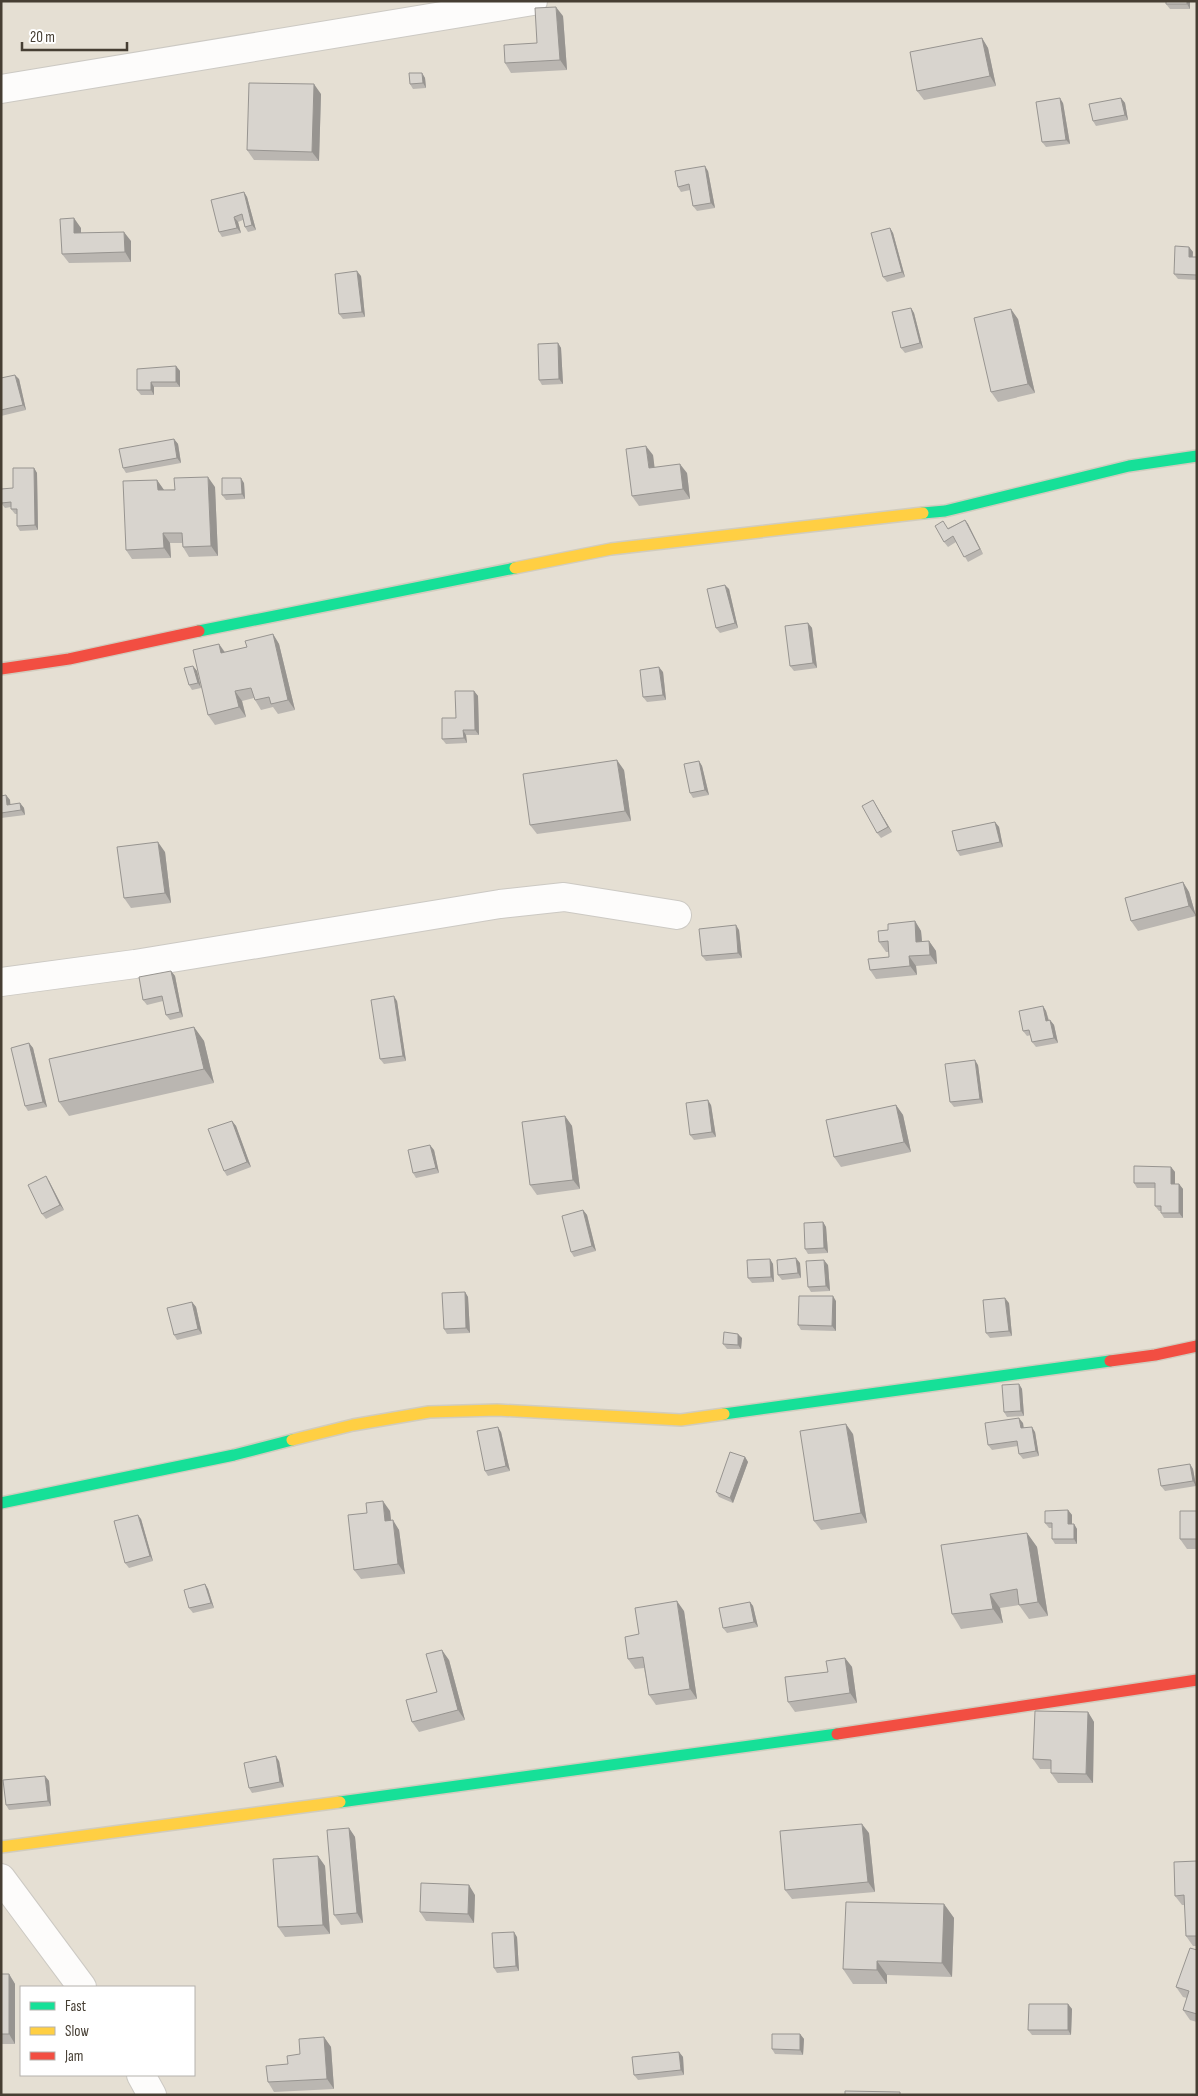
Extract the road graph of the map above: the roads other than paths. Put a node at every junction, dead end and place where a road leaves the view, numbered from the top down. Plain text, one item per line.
1 (533, 1) edge
2 (1, 89) edge
3 (1197, 456) edge
4 (1, 669) edge
5 (677, 915) dead end
6 (1, 982) edge
7 (1197, 1346) edge
8 (1, 1503) edge
9 (1197, 1680) edge
10 (1, 1847) edge
11 (1, 1878) edge
12 (81, 1986) edge
13 (142, 2076) edge
14 (152, 2095) edge

1 - 2 street
3 - 4 street
5 - 6 street
7 - 8 street
9 - 10 street
11 - 12 street
13 - 14 street

